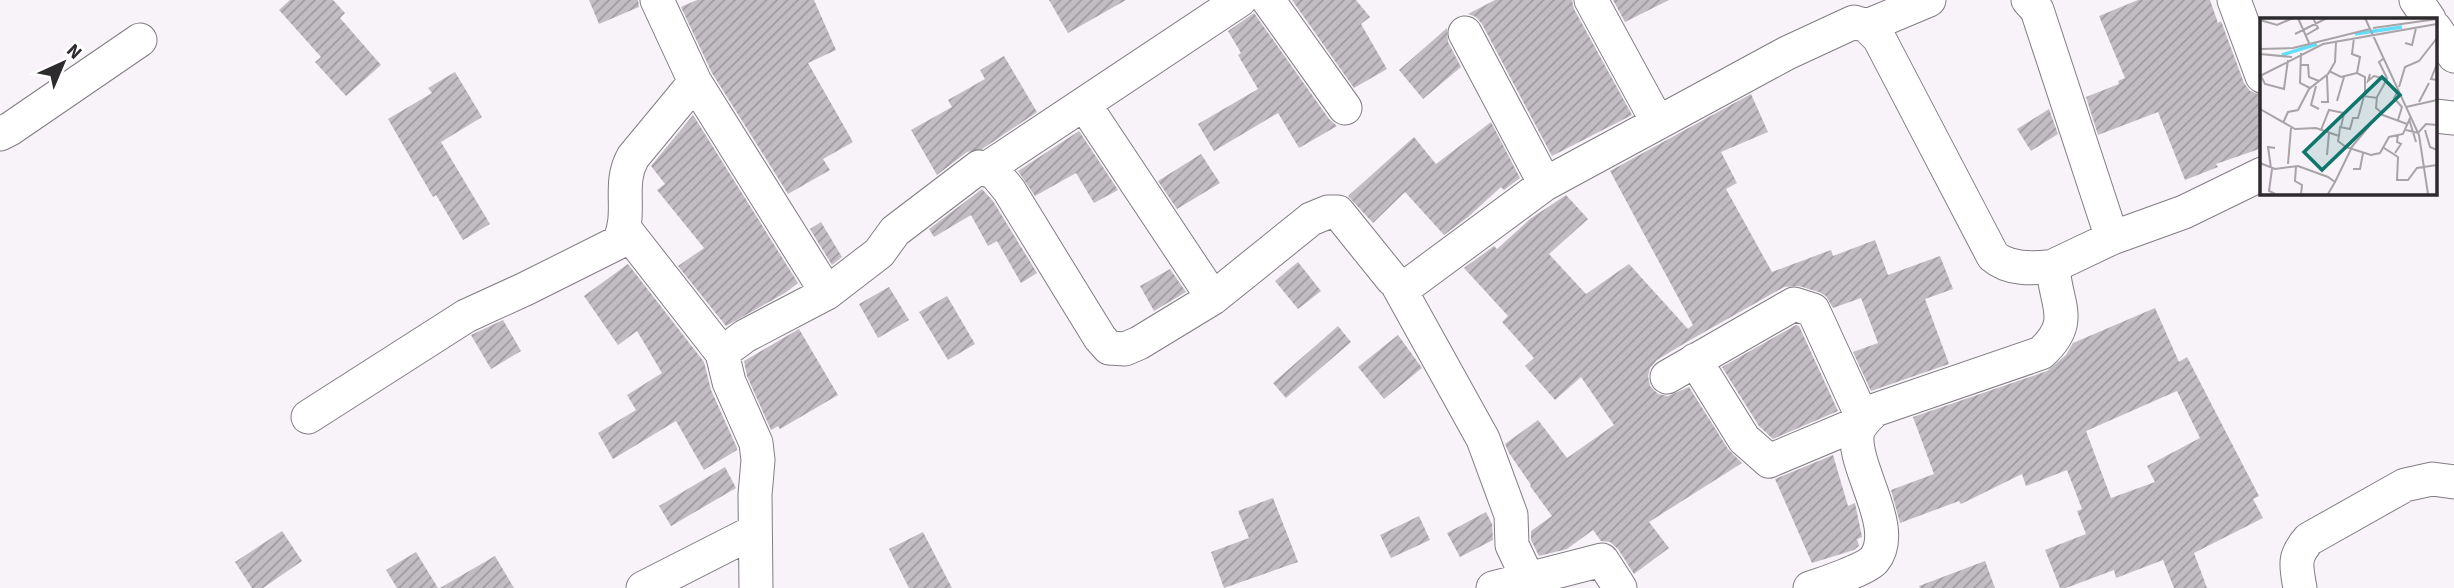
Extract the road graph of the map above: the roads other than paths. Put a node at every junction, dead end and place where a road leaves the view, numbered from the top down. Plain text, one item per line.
1 (657, 0) edge
2 (1240, 0) edge
3 (1268, 0) edge
4 (1591, 0) edge
5 (1929, 0) edge
6 (2028, 0) edge
7 (2234, 0) edge
8 (2416, 0) edge
9 (1896, 6) edge
10 (2428, 18) edge
11 (1867, 26) junction
12 (2436, 29) edge
13 (1465, 33) dead end
14 (140, 40) dead end
15 (2454, 56) edge
16 (2260, 71) edge
17 (695, 82) junction
18 (1084, 104) junction
19 (1345, 108) dead end
20 (2436, 116) edge
21 (2454, 118) edge
22 (1658, 123) junction
23 (0, 134) edge
24 (986, 169) junction
25 (2260, 175) edge
26 (1545, 184) junction
27 (625, 229) junction
28 (2112, 238) junction
29 (2053, 266) junction
30 (1397, 284) junction
31 (827, 293) junction
32 (1213, 298) junction
33 (722, 353) junction
34 (307, 417) dead end
35 (1864, 421) junction
36 (2454, 482) edge
37 (755, 531) junction
38 (1528, 579) junction
39 (1824, 586) edge
40 (643, 588) edge
41 (756, 588) edge
42 (1493, 588) edge
43 (1620, 588) edge
44 (2300, 588) edge

1 - 17 street
2 - 18 street
3 - 19 street
4 - 22 street
5 - 9 street
6 - 28 street
7 - 16 street
8 - 10 street
9 - 11 street
11 - 22 street
11 - 29 street
12 - 15 street
13 - 26 street
14 - 23 street
17 - 27 street
17 - 31 street
18 - 24 street
18 - 32 street
20 - 21 street
22 - 26 street
24 - 31 street
24 - 32 street
25 - 28 street
26 - 30 street
27 - 33 street
27 - 34 street
28 - 29 street
29 - 35 street
30 - 32 street
30 - 38 street
31 - 33 street
33 - 37 street
35 - 35 street
35 - 39 street
36 - 44 street
37 - 40 street
37 - 41 street
38 - 42 street
38 - 43 street

